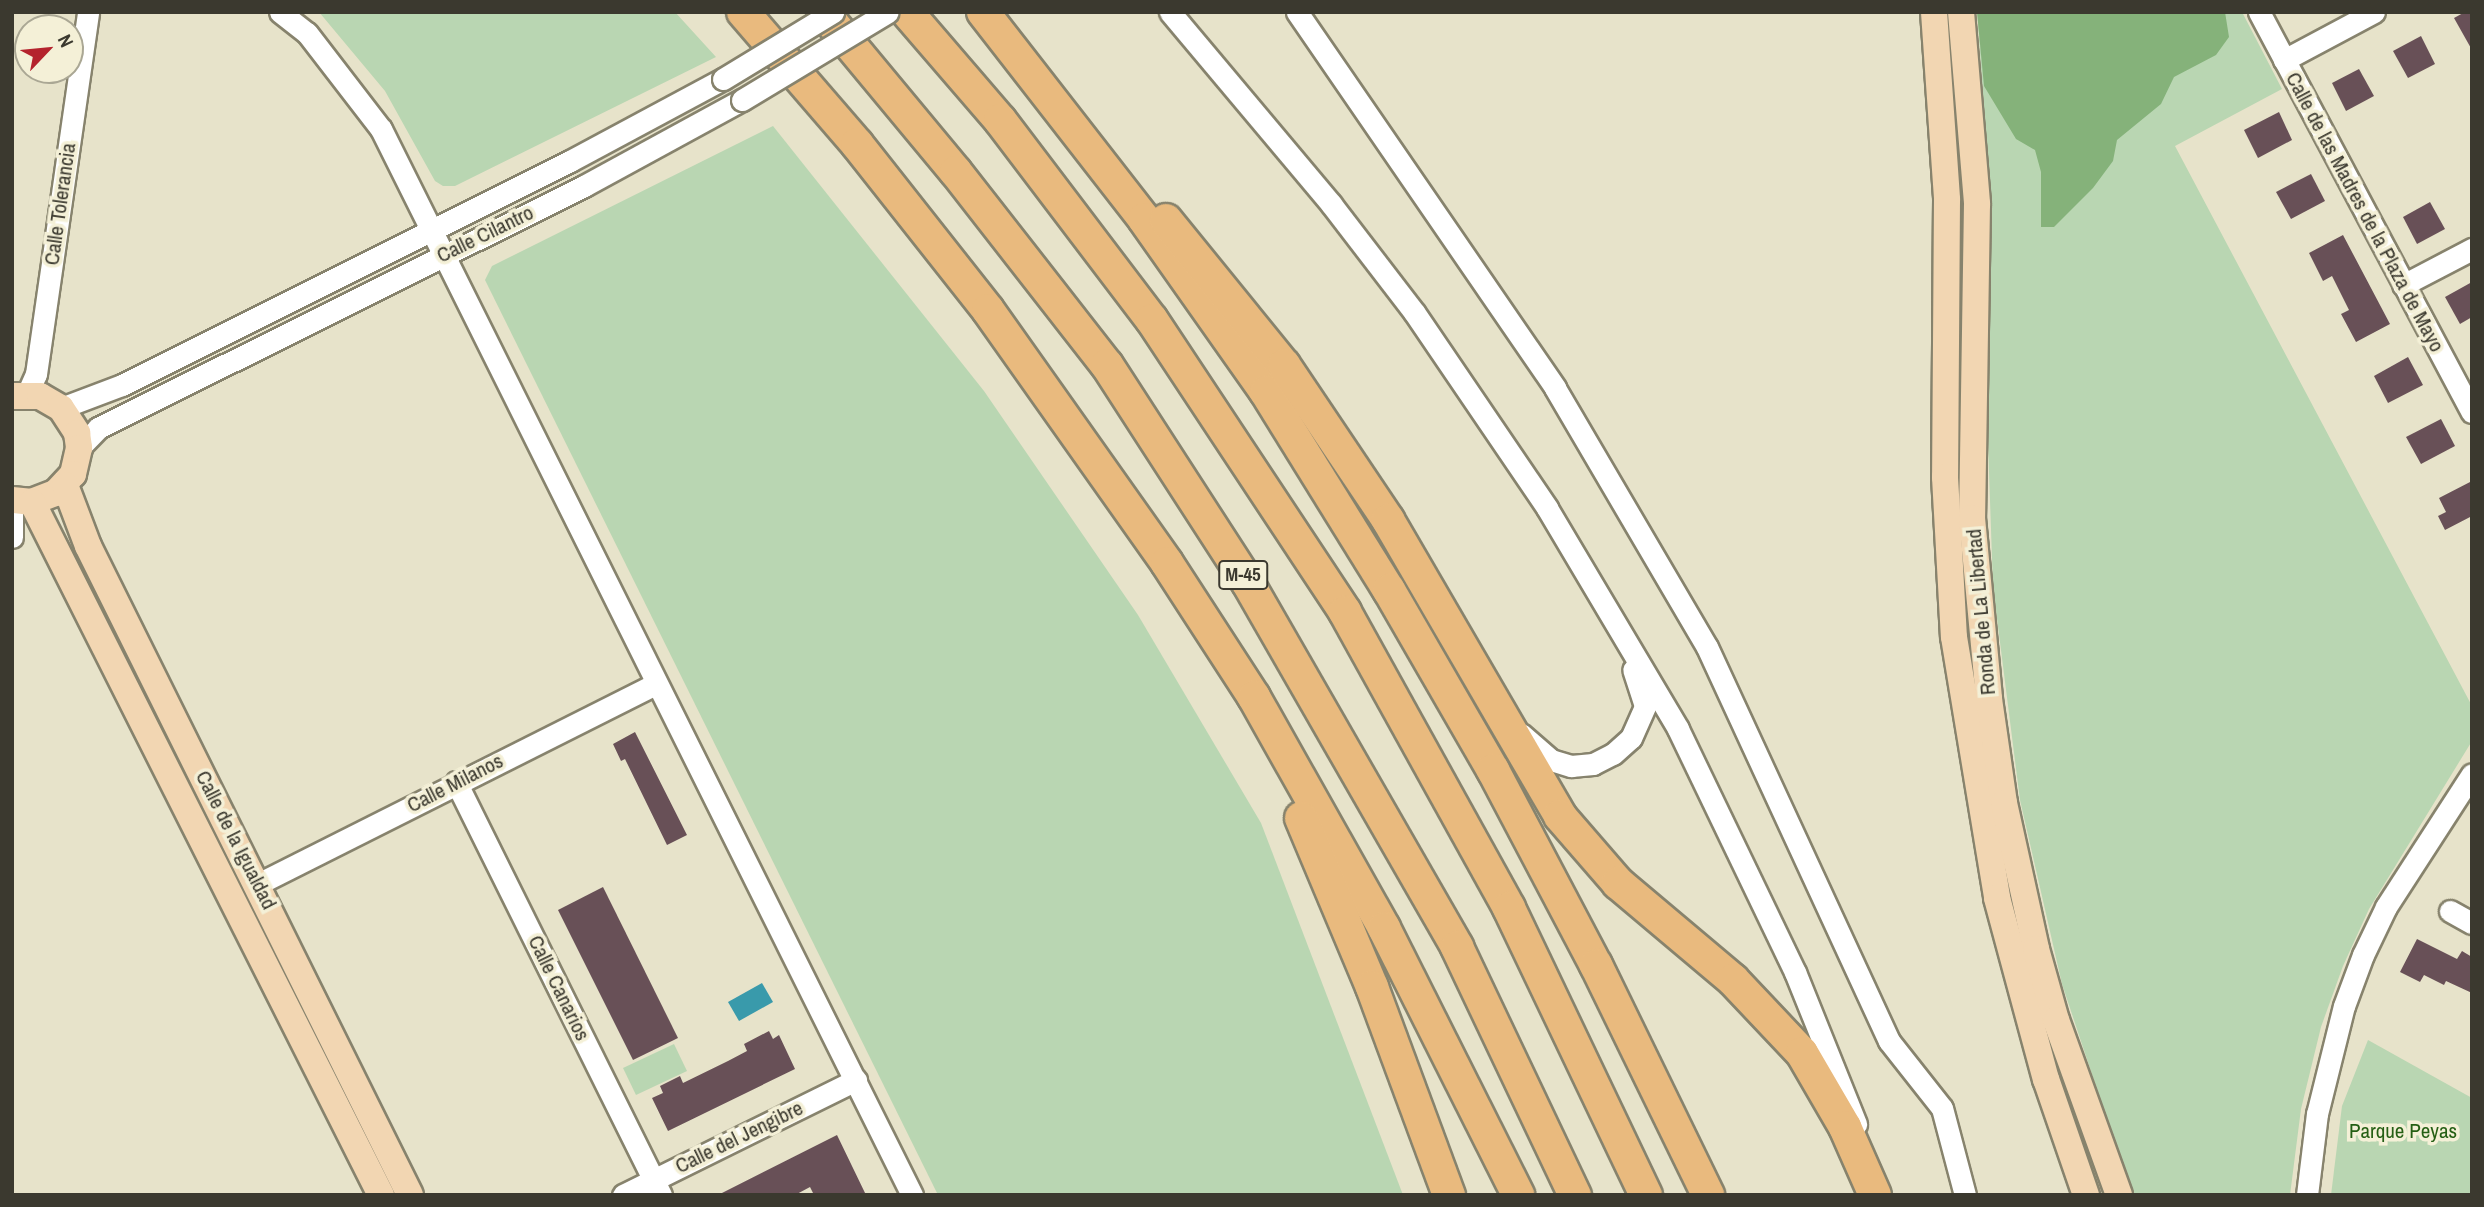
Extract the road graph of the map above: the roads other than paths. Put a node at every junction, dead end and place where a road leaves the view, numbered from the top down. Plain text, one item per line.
1 (88, 12) edge
2 (280, 12) edge
3 (743, 12) edge
4 (823, 12) edge
5 (833, 12) edge
6 (888, 12) edge
7 (906, 12) edge
8 (983, 12) edge
9 (1170, 12) edge
10 (1297, 12) edge
11 (1934, 12) edge
12 (1961, 12) edge
13 (2259, 12) edge
14 (2374, 12) edge
15 (2284, 60) junction
16 (1065, 116) junction
17 (431, 231) junction
18 (2472, 249) edge
19 (443, 255) junction
20 (2403, 285) junction
21 (20, 395) edge
22 (61, 408) junction
23 (2472, 412) edge
24 (79, 448) junction
25 (65, 485) junction
26 (19, 502) edge
27 (12, 537) edge
28 (1167, 563) junction
29 (1592, 586) junction
30 (1481, 678) junction
31 (654, 685) junction
32 (2472, 774) edge
33 (456, 782) junction
34 (258, 884) junction
35 (2450, 911) dead end
36 (2472, 923) edge
37 (856, 1080) junction
38 (657, 1187) edge
39 (381, 1195) edge
40 (410, 1195) edge
41 (623, 1195) edge
42 (912, 1195) edge
43 (1449, 1195) edge
44 (1518, 1195) edge
45 (1575, 1195) edge
46 (1646, 1195) edge
47 (1708, 1195) edge
48 (1875, 1195) edge
49 (1965, 1195) edge
50 (2086, 1195) edge
51 (2119, 1195) edge
52 (2306, 1195) edge

1 - 21 street, Calle Tolerancia
2 - 17 street
3 - 28 highway
4 - 45 highway, M-45
5 - 17 street, Calle Cilantro, bridge
6 - 19 street, Calle Cilantro, bridge
7 - 46 highway
8 - 16 highway
9 - 29 street
10 - 49 street
11 - 50 main road, Ronda de La Libertad
12 - 51 main road, Ronda de La Libertad
13 - 15 street, Calle de las Madres de la Plaza de Mayo
14 - 15 street
15 - 20 street, Calle de las Madres de la Plaza de Mayo
16 - 30 highway
16 - 47 highway
17 - 19 street
17 - 22 street, Calle Cilantro
18 - 20 street
19 - 24 street, Calle Cilantro
19 - 31 street
20 - 23 street, Calle de las Madres de la Plaza de Mayo
21 - 22 main road
22 - 24 main road
24 - 25 main road
25 - 26 main road
25 - 34 main road, Calle de la Igualdad
26 - 27 street
26 - 39 main road, Calle de la Igualdad
28 - 43 highway
28 - 44 highway
29 - 30 street
29 - 48 street
30 - 48 highway
31 - 33 street, Calle Milanos
31 - 37 street
32 - 52 street
33 - 34 street, Calle Milanos
33 - 38 street, Calle Canarios
34 - 40 main road, Calle de la Igualdad
35 - 36 street
37 - 38 street, Calle del Jengibre
37 - 42 street
38 - 41 street, Calle del Jengibre

